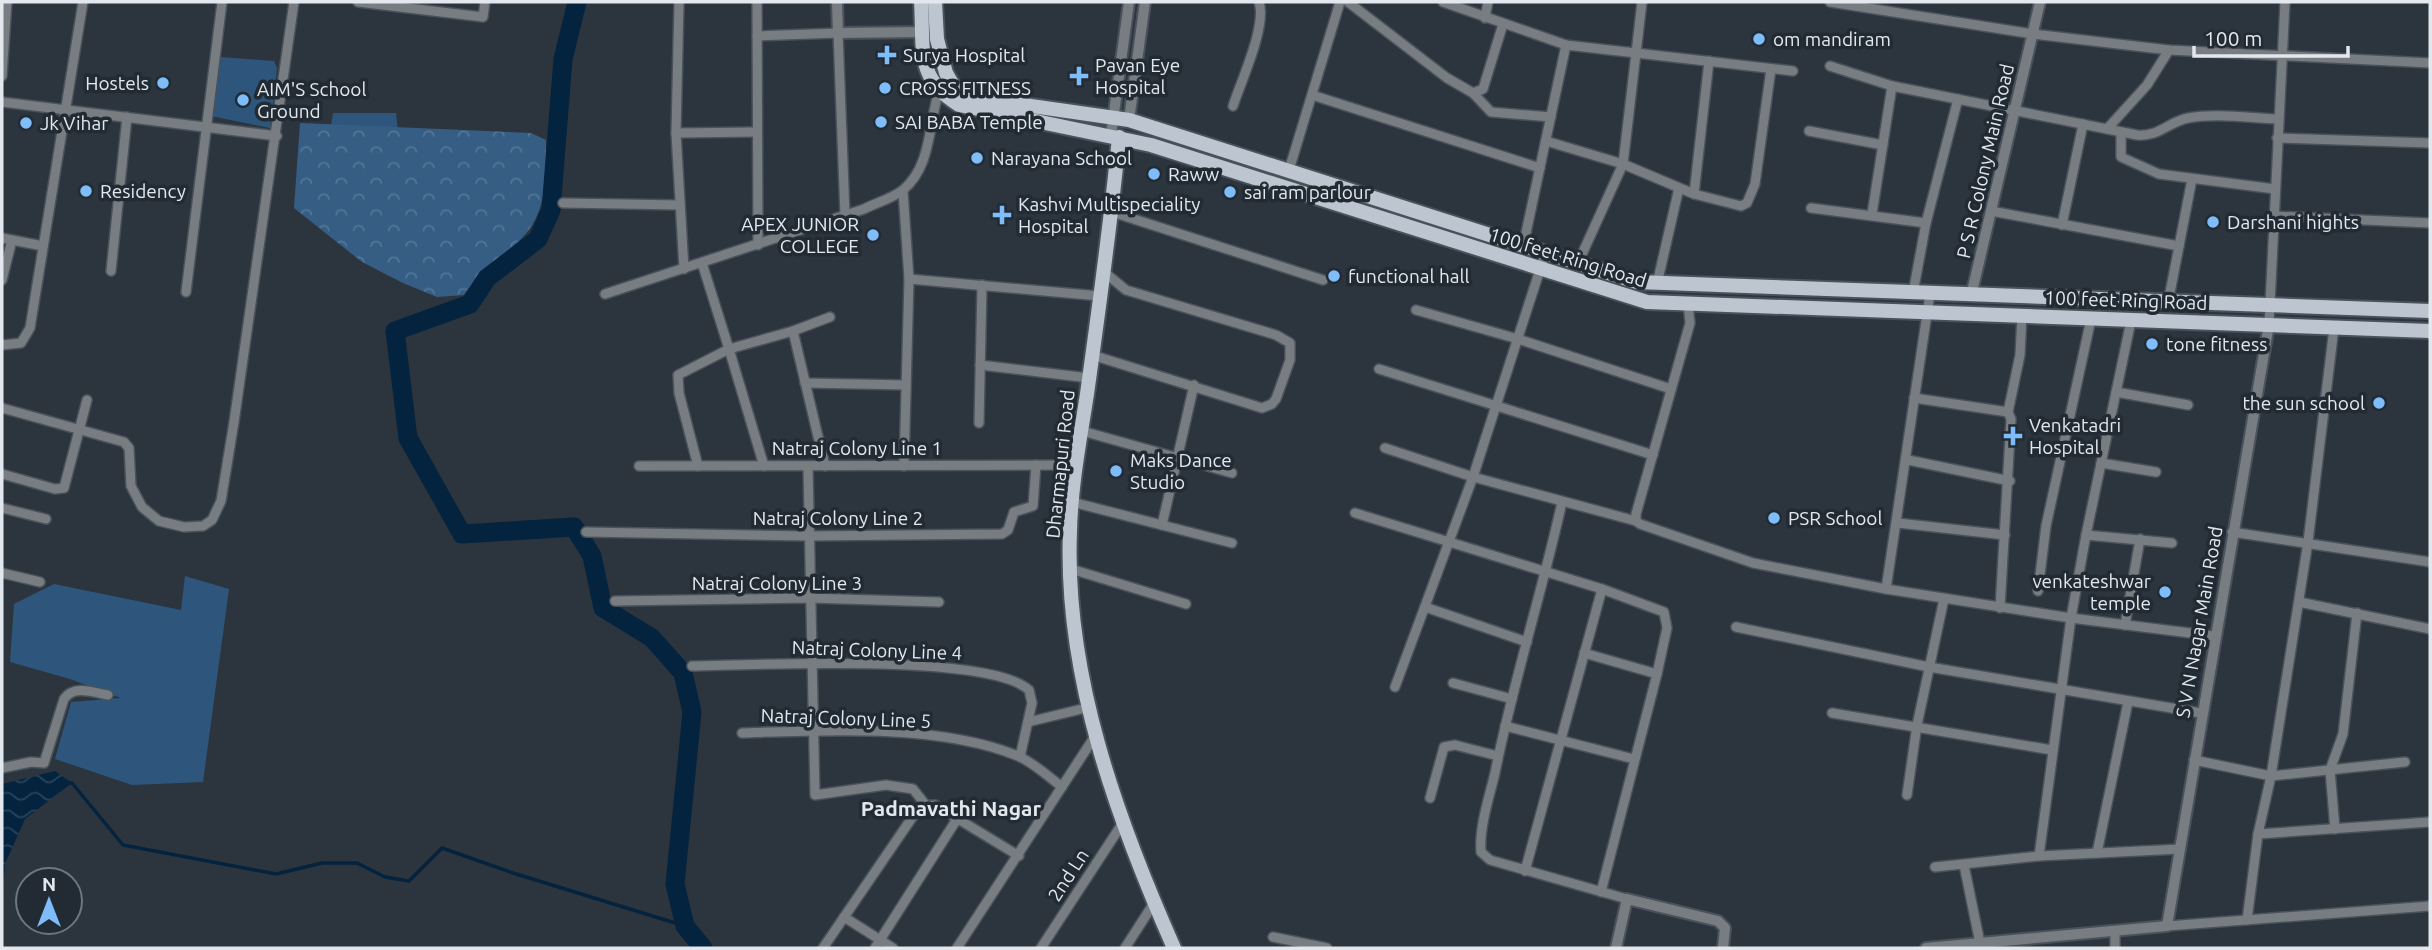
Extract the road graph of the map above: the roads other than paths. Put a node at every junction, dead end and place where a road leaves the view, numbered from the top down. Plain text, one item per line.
1 (7, 2) edge
2 (83, 2) edge
3 (222, 2) edge
4 (294, 2) edge
5 (358, 2) edge
6 (485, 2) edge
7 (679, 2) edge
8 (757, 2) edge
9 (837, 2) edge
10 (921, 2) edge
11 (935, 2) edge
12 (1129, 2) edge
13 (1145, 2) edge
14 (1259, 2) edge
15 (1340, 2) edge
16 (1348, 2) edge
17 (1443, 2) edge
18 (1488, 2) edge
19 (1642, 2) edge
20 (1836, 2) edge
21 (2040, 2) edge
22 (2285, 2) edge
23 (372, 3) edge
24 (1485, 18) junction
25 (1503, 23) junction
26 (923, 32) junction
27 (838, 33) junction
28 (2033, 34) junction
29 (757, 36) junction
30 (1566, 45) junction
31 (2169, 50) junction
32 (1635, 52) junction
33 (2285, 56) junction
34 (1709, 61) junction
35 (2430, 63) edge
36 (1830, 66) dead end
37 (1771, 69) junction
38 (1793, 71) dead end
39 (946, 73) junction
40 (2, 76) edge
41 (1892, 86) junction
42 (939, 93) junction
43 (1472, 93) junction
44 (1312, 95) junction
45 (1958, 99) junction
46 (2, 102) edge
47 (1233, 106) dead end
48 (66, 110) junction
49 (2013, 111) junction
50 (127, 117) junction
51 (1551, 117) junction
52 (1113, 118) junction
53 (2277, 119) junction
54 (1129, 120) junction
55 (2083, 124) junction
56 (204, 127) junction
57 (2107, 129) junction
58 (1809, 131) dead end
59 (757, 132) junction
60 (2121, 132) junction
61 (676, 133) junction
62 (277, 136) junction
63 (1119, 137) junction
64 (2277, 138) junction
65 (1546, 141) junction
66 (2430, 143) edge
67 (1883, 145) junction
68 (1623, 164) junction
69 (1540, 168) junction
70 (1289, 170) junction
71 (2192, 179) junction
72 (1679, 188) junction
73 (2275, 190) junction
74 (903, 191) junction
75 (1694, 194) junction
76 (564, 203) dead end
77 (680, 205) junction
78 (1811, 208) dead end
79 (1990, 211) junction
80 (1112, 212) junction
81 (1872, 214) junction
82 (845, 215) junction
83 (2273, 216) junction
84 (1926, 222) junction
85 (2430, 223) edge
86 (2062, 225) junction
87 (7, 239) edge
88 (758, 245) junction
89 (43, 246) junction
90 (2179, 246) junction
91 (1523, 247) junction
92 (1545, 254) junction
93 (702, 263) junction
94 (1578, 263) junction
95 (3, 269) edge
96 (684, 269) junction
97 (111, 271) dead end
98 (1540, 271) junction
99 (1104, 272) junction
100 (909, 279) junction
101 (2, 280) edge
102 (1323, 280) dead end
103 (1657, 284) junction
104 (982, 285) junction
105 (186, 292) dead end
106 (1913, 293) junction
107 (605, 294) dead end
108 (1930, 294) junction
109 (1100, 296) junction
110 (1971, 296) junction
111 (2168, 303) junction
112 (1688, 304) junction
113 (2270, 306) junction
114 (1416, 310) dead end
115 (1926, 311) junction
116 (2430, 311) edge
117 (2022, 315) junction
118 (830, 317) dead end
119 (2091, 319) junction
120 (2131, 321) junction
121 (2269, 324) junction
122 (2334, 328) junction
123 (793, 331) junction
124 (2430, 331) edge
125 (1518, 339) junction
126 (2, 345) edge
127 (729, 349) junction
128 (1092, 355) junction
129 (980, 365) junction
130 (1379, 369) dead end
131 (1089, 378) junction
132 (805, 383) junction
133 (906, 385) junction
134 (1194, 385) junction
135 (1671, 389) junction
136 (2116, 392) junction
137 (1914, 398) junction
138 (87, 400) dead end
139 (2188, 405) dead end
140 (1496, 407) junction
141 (2, 408) edge
142 (2008, 412) junction
143 (979, 423) dead end
144 (79, 430) junction
145 (1082, 431) junction
146 (1385, 448) dead end
147 (1176, 455) junction
148 (1653, 455) junction
149 (1908, 460) junction
150 (2101, 463) junction
151 (1036, 465) junction
152 (1076, 465) junction
153 (639, 466) dead end
154 (698, 466) junction
155 (764, 466) junction
156 (825, 466) junction
157 (904, 466) junction
158 (808, 467) junction
159 (2156, 472) dead end
160 (1232, 473) dead end
161 (2, 474) edge
162 (1473, 477) junction
163 (2010, 481) junction
164 (1072, 502) junction
165 (1562, 502) junction
166 (2, 508) edge
167 (1355, 513) dead end
168 (46, 519) dead end
169 (1636, 521) junction
170 (1898, 523) junction
171 (1162, 525) junction
172 (586, 532) dead end
173 (2232, 532) junction
174 (2005, 535) junction
175 (2086, 535) junction
176 (808, 536) junction
177 (2140, 539) junction
178 (1450, 541) junction
179 (2308, 542) junction
180 (1232, 543) dead end
181 (2172, 543) dead end
182 (2430, 562) edge
183 (1071, 569) junction
184 (2, 573) edge
185 (1547, 573) junction
186 (40, 582) dead end
187 (1602, 589) junction
188 (1886, 589) junction
189 (2038, 591) dead end
190 (809, 598) junction
191 (1944, 598) junction
192 (615, 601) dead end
193 (939, 602) dead end
194 (2299, 603) junction
195 (1186, 604) dead end
196 (1425, 607) junction
197 (2000, 608) junction
198 (2357, 613) junction
199 (2071, 618) junction
200 (2125, 625) junction
201 (1736, 627) dead end
202 (2430, 629) edge
203 (2214, 636) junction
204 (1527, 642) junction
205 (1584, 653) junction
206 (811, 664) junction
207 (692, 666) dead end
208 (1929, 667) junction
209 (1657, 674) junction
210 (1453, 683) dead end
211 (1395, 687) dead end
212 (2061, 690) junction
213 (108, 695) dead end
214 (1512, 699) junction
215 (2128, 702) junction
216 (1090, 707) junction
217 (1832, 713) dead end
218 (2201, 713) junction
219 (1028, 722) junction
220 (1917, 725) junction
221 (1505, 726) junction
222 (813, 730) junction
223 (742, 733) dead end
224 (1096, 735) junction
225 (1560, 741) junction
226 (2052, 750) junction
227 (1498, 756) junction
228 (1020, 757) junction
229 (1634, 759) junction
230 (2194, 760) junction
231 (2405, 762) dead end
232 (2, 768) edge
233 (2330, 770) junction
234 (2271, 776) junction
235 (1062, 787) junction
236 (1907, 795) dead end
237 (1430, 798) dead end
238 (925, 804) junction
239 (957, 819) junction
240 (1125, 821) junction
241 (2430, 822) edge
242 (2335, 828) junction
243 (2258, 834) junction
244 (2179, 849) junction
245 (2097, 853) junction
246 (1019, 856) junction
247 (2039, 856) junction
248 (1964, 865) junction
249 (1935, 867) dead end
250 (1525, 871) junction
251 (1601, 891) junction
252 (1627, 899) junction
253 (1154, 903) junction
254 (2430, 906) edge
255 (844, 917) junction
256 (2247, 920) junction
257 (2167, 926) junction
258 (2115, 931) junction
259 (1273, 937) dead end
260 (878, 944) edge
261 (2017, 944) edge
262 (1981, 946) edge
263 (823, 948) edge
264 (893, 948) edge
265 (957, 948) edge
266 (1041, 948) edge
267 (1125, 948) edge
268 (1174, 948) edge
269 (1327, 948) edge
270 (1616, 948) edge
271 (1723, 948) edge
272 (1926, 948) edge
273 (2115, 948) edge

1 - 40 street
2 - 48 street
3 - 56 street
4 - 62 street
5 - 23 street
6 - 23 street
7 - 61 street
8 - 29 street
9 - 27 street
10 - 26 main road
11 - 39 main road
12 - 52 street
13 - 54 street
14 - 47 street
15 - 44 street
16 - 43 street
17 - 24 street
18 - 24 street
19 - 32 street
20 - 28 street
21 - 28 street, P S R Colony Main Road
22 - 33 street
24 - 25 street
25 - 30 street
25 - 43 street
26 - 27 street
26 - 42 main road
27 - 29 street
27 - 82 street
28 - 31 street
28 - 49 street, P S R Colony Main Road
29 - 59 street
30 - 32 street
30 - 51 street
31 - 33 street
31 - 57 street
32 - 34 street
32 - 68 street
33 - 35 street
33 - 53 street
34 - 37 street
34 - 75 street
36 - 41 street
37 - 38 street
37 - 75 street
39 - 42 street
39 - 52 main road, 100 feet Ring Road
41 - 45 street
41 - 67 street
42 - 63 main road, 100 feet Ring Road
42 - 74 street
43 - 51 street
44 - 69 street
44 - 70 street
45 - 49 street
45 - 84 street
46 - 48 street
48 - 50 street
48 - 89 street
49 - 55 street
49 - 79 street, P S R Colony Main Road
50 - 56 street
50 - 97 street
51 - 65 street
52 - 54 main road, 100 feet Ring Road
52 - 63 street
53 - 60 street
53 - 64 street
54 - 63 main road, Dharmapuri Road
54 - 70 main road, 100 feet Ring Road
55 - 57 street
55 - 86 street
56 - 62 street
56 - 105 street
57 - 60 street
58 - 67 street
59 - 61 street
59 - 88 street
60 - 71 street
61 - 77 street
62 - 144 street
63 - 80 main road, Dharmapuri Road
63 - 98 main road, 100 feet Ring Road
64 - 66 street
64 - 73 street
65 - 68 street
65 - 69 street
67 - 81 street
68 - 72 street
68 - 94 street
69 - 91 street
70 - 91 main road, 100 feet Ring Road
71 - 73 street
71 - 90 street
72 - 75 street
72 - 103 street
73 - 83 street
74 - 82 street
74 - 100 street
76 - 77 street
77 - 96 street
78 - 81 street
79 - 86 street
79 - 110 street, P S R Colony Main Road
80 - 99 main road, Dharmapuri Road
80 - 102 street
81 - 84 street
82 - 88 street
83 - 85 street
83 - 113 street
84 - 106 street
86 - 90 street
87 - 89 street
87 - 95 street
88 - 93 street
89 - 126 street
90 - 111 street
91 - 92 main road, 100 feet Ring Road
92 - 94 main road, 100 feet Ring Road
92 - 98 street
93 - 96 street
93 - 127 street
94 - 103 main road, 100 feet Ring Road
95 - 101 street
96 - 107 street
98 - 112 main road, 100 feet Ring Road
98 - 125 street
99 - 109 main road, Dharmapuri Road
99 - 134 street
100 - 104 street
100 - 133 street
103 - 106 main road, 100 feet Ring Road
104 - 109 street
104 - 129 street
106 - 108 main road, 100 feet Ring Road
108 - 110 main road, 100 feet Ring Road
108 - 115 street
109 - 128 main road, Dharmapuri Road
110 - 111 main road, 100 feet Ring Road
111 - 113 main road, 100 feet Ring Road
112 - 115 main road, 100 feet Ring Road
112 - 135 street
113 - 116 main road, 100 feet Ring Road
113 - 121 street
114 - 125 street
115 - 117 main road, 100 feet Ring Road
115 - 137 street
117 - 119 main road, 100 feet Ring Road
117 - 142 street
118 - 123 street
119 - 120 main road, 100 feet Ring Road
119 - 189 street
120 - 121 main road, 100 feet Ring Road
120 - 136 street
121 - 122 main road, 100 feet Ring Road
121 - 173 street, S V N Nagar Main Road
122 - 124 main road, 100 feet Ring Road
122 - 179 street
123 - 127 street
123 - 132 street
125 - 135 street
125 - 140 street
127 - 154 street
127 - 155 street
128 - 131 main road, Dharmapuri Road
128 - 134 street
129 - 131 street
129 - 143 street
130 - 140 street
131 - 145 main road, Dharmapuri Road
132 - 133 street
132 - 156 street
133 - 157 street
134 - 147 street
135 - 148 street
136 - 139 street
136 - 150 street
137 - 142 street
137 - 149 street
138 - 144 street
140 - 148 street
140 - 162 street
141 - 144 street
142 - 163 street
144 - 161 street
145 - 147 street
145 - 152 main road, Dharmapuri Road
146 - 162 street
147 - 160 street
147 - 171 street
148 - 169 street
149 - 163 street
149 - 170 street
150 - 159 street
150 - 175 street
151 - 152 street, Natraj Colony Line 1
151 - 157 street, Natraj Colony Line 1
151 - 176 street, Natraj Colony Line 2
152 - 164 main road, Dharmapuri Road
153 - 154 street, Natraj Colony Line 1
154 - 155 street, Natraj Colony Line 1
155 - 158 street, Natraj Colony Line 1
156 - 157 street, Natraj Colony Line 1
156 - 158 street, Natraj Colony Line 1
158 - 176 street
162 - 165 street
162 - 178 street
163 - 174 street
164 - 171 street
164 - 183 main road, Dharmapuri Road
165 - 169 street
165 - 185 street
166 - 168 street
167 - 178 street
169 - 188 street
170 - 174 street
170 - 188 street
171 - 180 street
172 - 176 street, Natraj Colony Line 2
173 - 179 street
173 - 203 street, S V N Nagar Main Road
174 - 197 street
175 - 177 street
175 - 199 street
176 - 190 street
177 - 181 street
177 - 200 street
178 - 185 street
178 - 196 street
179 - 182 street
179 - 194 street
183 - 195 street
183 - 216 main road, Dharmapuri Road
184 - 186 street
185 - 187 street
185 - 204 street
187 - 205 street
187 - 209 street
188 - 191 street
190 - 192 street, Natraj Colony Line 3
190 - 193 street, Natraj Colony Line 3
190 - 206 street
191 - 197 street
191 - 208 street
194 - 198 street
194 - 234 street
196 - 204 street
196 - 211 street
197 - 199 street
198 - 202 street
198 - 233 street
199 - 200 street
199 - 212 street
200 - 203 street
201 - 208 street
203 - 218 street, S V N Nagar Main Road
204 - 214 street
205 - 209 street
205 - 225 street
206 - 207 street, Natraj Colony Line 4
206 - 219 street, Natraj Colony Line 4
206 - 222 street
208 - 212 street
208 - 220 street
209 - 229 street
210 - 214 street
212 - 215 street
212 - 226 street
213 - 232 street
214 - 221 street
215 - 218 street
215 - 245 street
216 - 219 street
216 - 224 main road, Dharmapuri Road
217 - 220 street
218 - 230 street, S V N Nagar Main Road
219 - 228 street, Natraj Colony Line 4
220 - 226 street
220 - 236 street
221 - 225 street
221 - 227 street
222 - 223 street, Natraj Colony Line 5
222 - 228 street, Natraj Colony Line 5
222 - 238 street
224 - 235 street
224 - 240 main road, Dharmapuri Road
225 - 229 street
225 - 250 street
226 - 247 street
227 - 237 street
227 - 250 street
228 - 235 street, Natraj Colony Line 5
229 - 251 street
230 - 234 street
230 - 244 street, S V N Nagar Main Road
231 - 233 street
233 - 234 street
233 - 242 street
234 - 243 street
235 - 246 street
238 - 239 street
238 - 255 street
239 - 246 street
239 - 260 street
240 - 253 main road, Dharmapuri Road
240 - 266 street, 2nd Ln
241 - 242 street
242 - 243 street
243 - 256 street
244 - 245 street
244 - 257 street, S V N Nagar Main Road
245 - 247 street
246 - 265 street
247 - 248 street
248 - 249 street
248 - 262 street
250 - 251 street
251 - 252 street
252 - 270 street
252 - 271 street
253 - 267 street
253 - 268 main road, Dharmapuri Road
254 - 256 street
255 - 260 street
255 - 263 street
256 - 257 street
257 - 258 street
258 - 261 street
258 - 273 street
259 - 269 street
260 - 264 street
261 - 262 street
262 - 272 street

